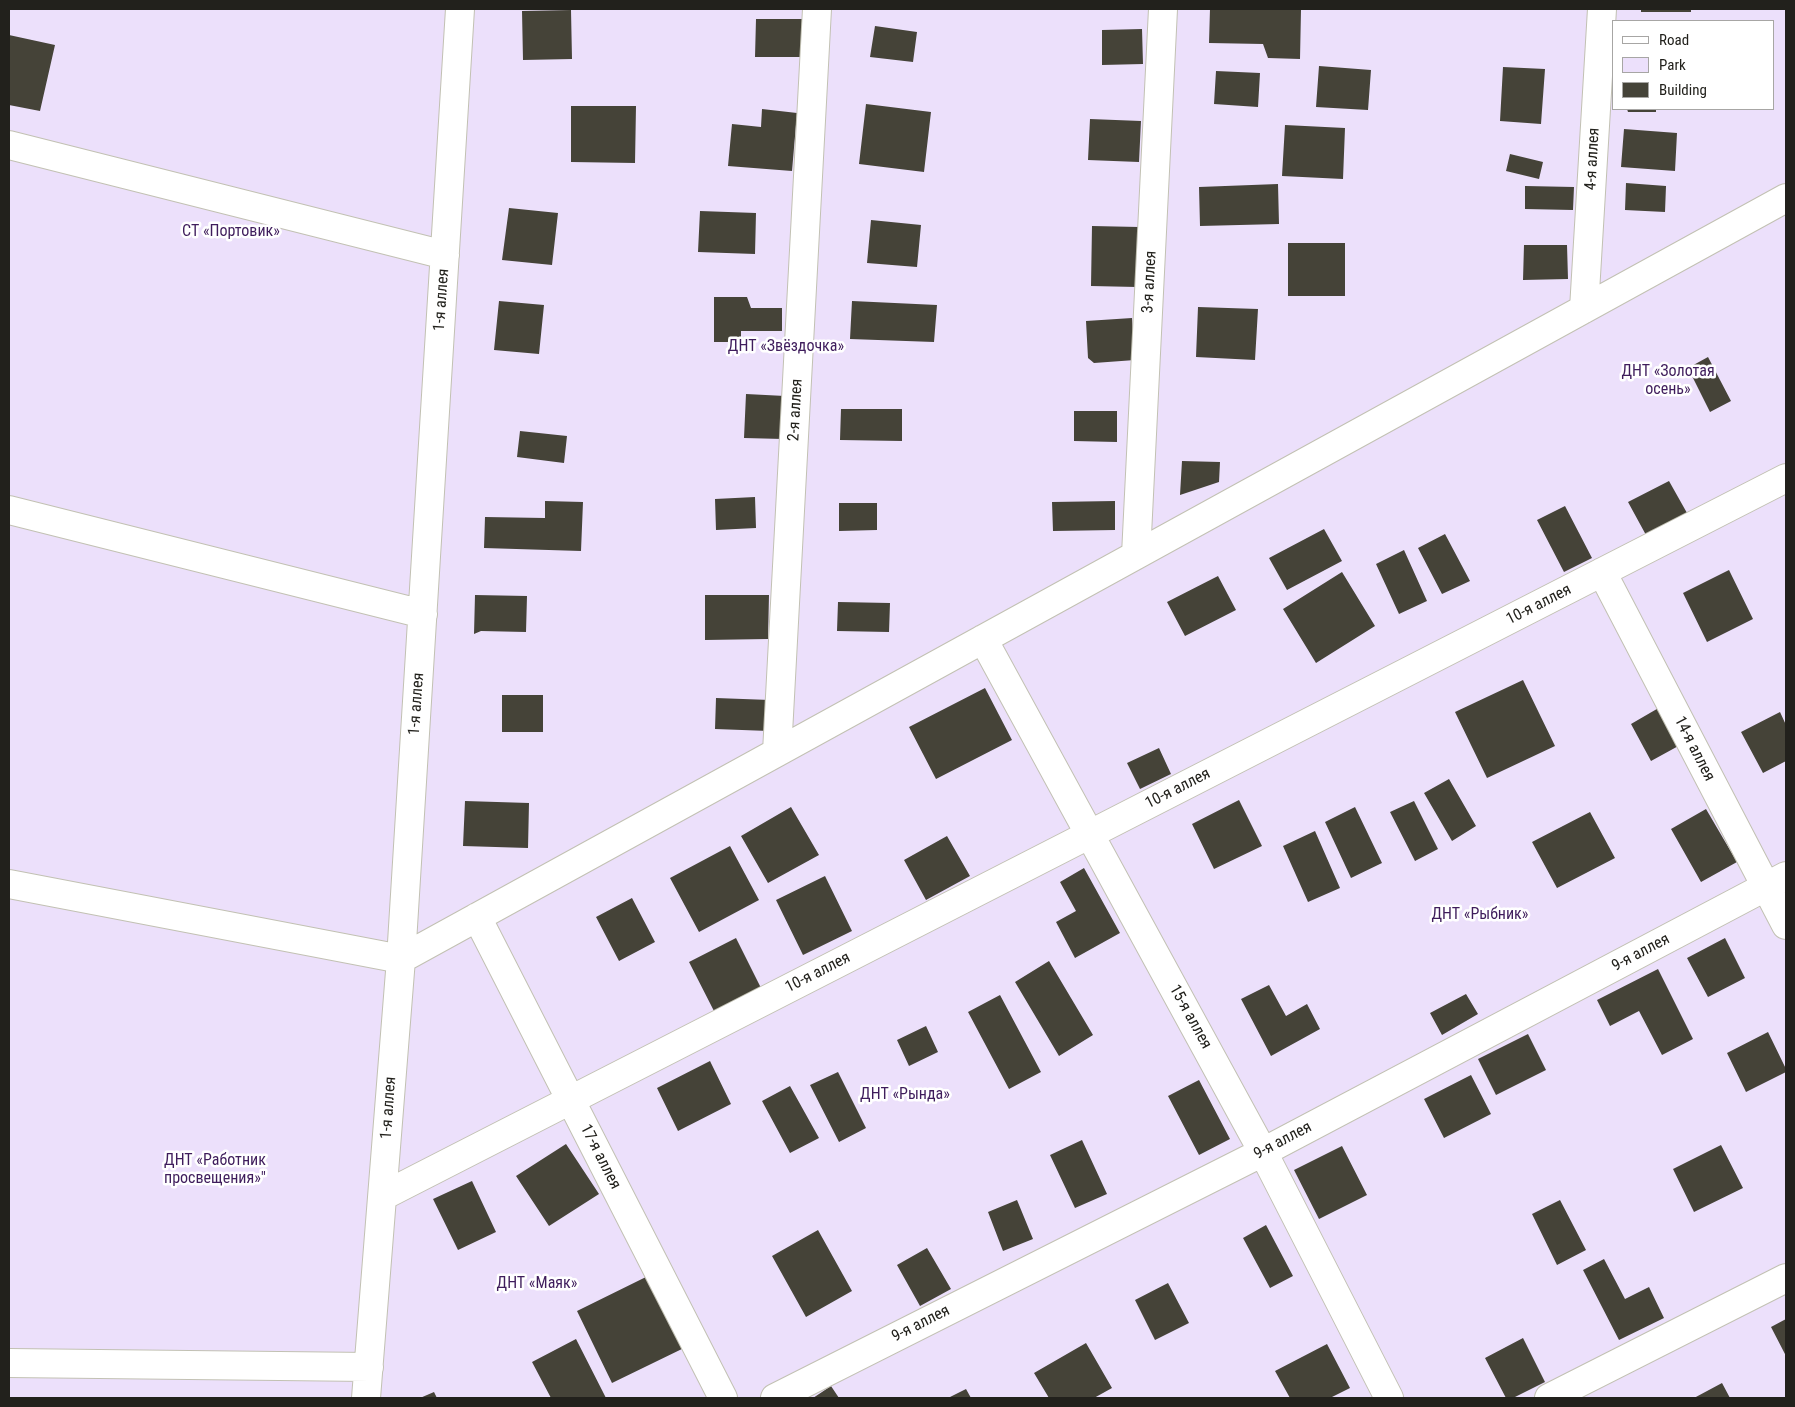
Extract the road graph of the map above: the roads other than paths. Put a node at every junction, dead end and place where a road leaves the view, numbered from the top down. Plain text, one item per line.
1 (460, 9) edge
2 (817, 9) edge
3 (1163, 9) edge
4 (1602, 9) edge
5 (9, 145) edge
6 (1786, 198) edge
7 (445, 255) junction
8 (1584, 309) junction
9 (1786, 478) edge
10 (9, 510) edge
11 (1136, 555) junction
12 (1602, 572) junction
13 (423, 614) junction
14 (983, 639) junction
15 (777, 752) junction
16 (1090, 834) junction
17 (1776, 882) edge
18 (9, 884) edge
19 (477, 917) junction
20 (1786, 925) edge
21 (401, 958) junction
22 (570, 1099) junction
23 (1263, 1152) junction
24 (382, 1196) junction
25 (1786, 1278) edge
26 (9, 1363) edge
27 (369, 1367) junction
28 (366, 1398) edge
29 (722, 1398) edge
30 (775, 1398) edge
31 (1389, 1398) edge
32 (1548, 1398) edge

1 - 7 street, 1-я аллея
2 - 15 street, 2-я аллея
3 - 11 street, 3-я аллея
4 - 8 street, 4-я аллея
5 - 7 street
6 - 8 street
7 - 13 street, 1-я аллея
8 - 11 street
9 - 12 street, 10-я аллея
10 - 13 street
11 - 14 street
12 - 16 street, 10-я аллея
12 - 17 street, 14-я аллея
13 - 21 street, 1-я аллея
14 - 15 street
14 - 16 street, 15-я аллея
15 - 19 street
16 - 22 street, 10-я аллея
16 - 23 street, 15-я аллея
17 - 20 street, 14-я аллея
17 - 23 street, 9-я аллея
18 - 21 street
19 - 21 street
19 - 22 street, 17-я аллея
21 - 24 street, 1-я аллея
22 - 24 street, 10-я аллея
22 - 29 street, 17-я аллея
23 - 30 street, 9-я аллея
23 - 31 street, 15-я аллея
24 - 27 street, 1-я аллея
25 - 32 street
26 - 27 street
27 - 28 street, 1-я аллея

